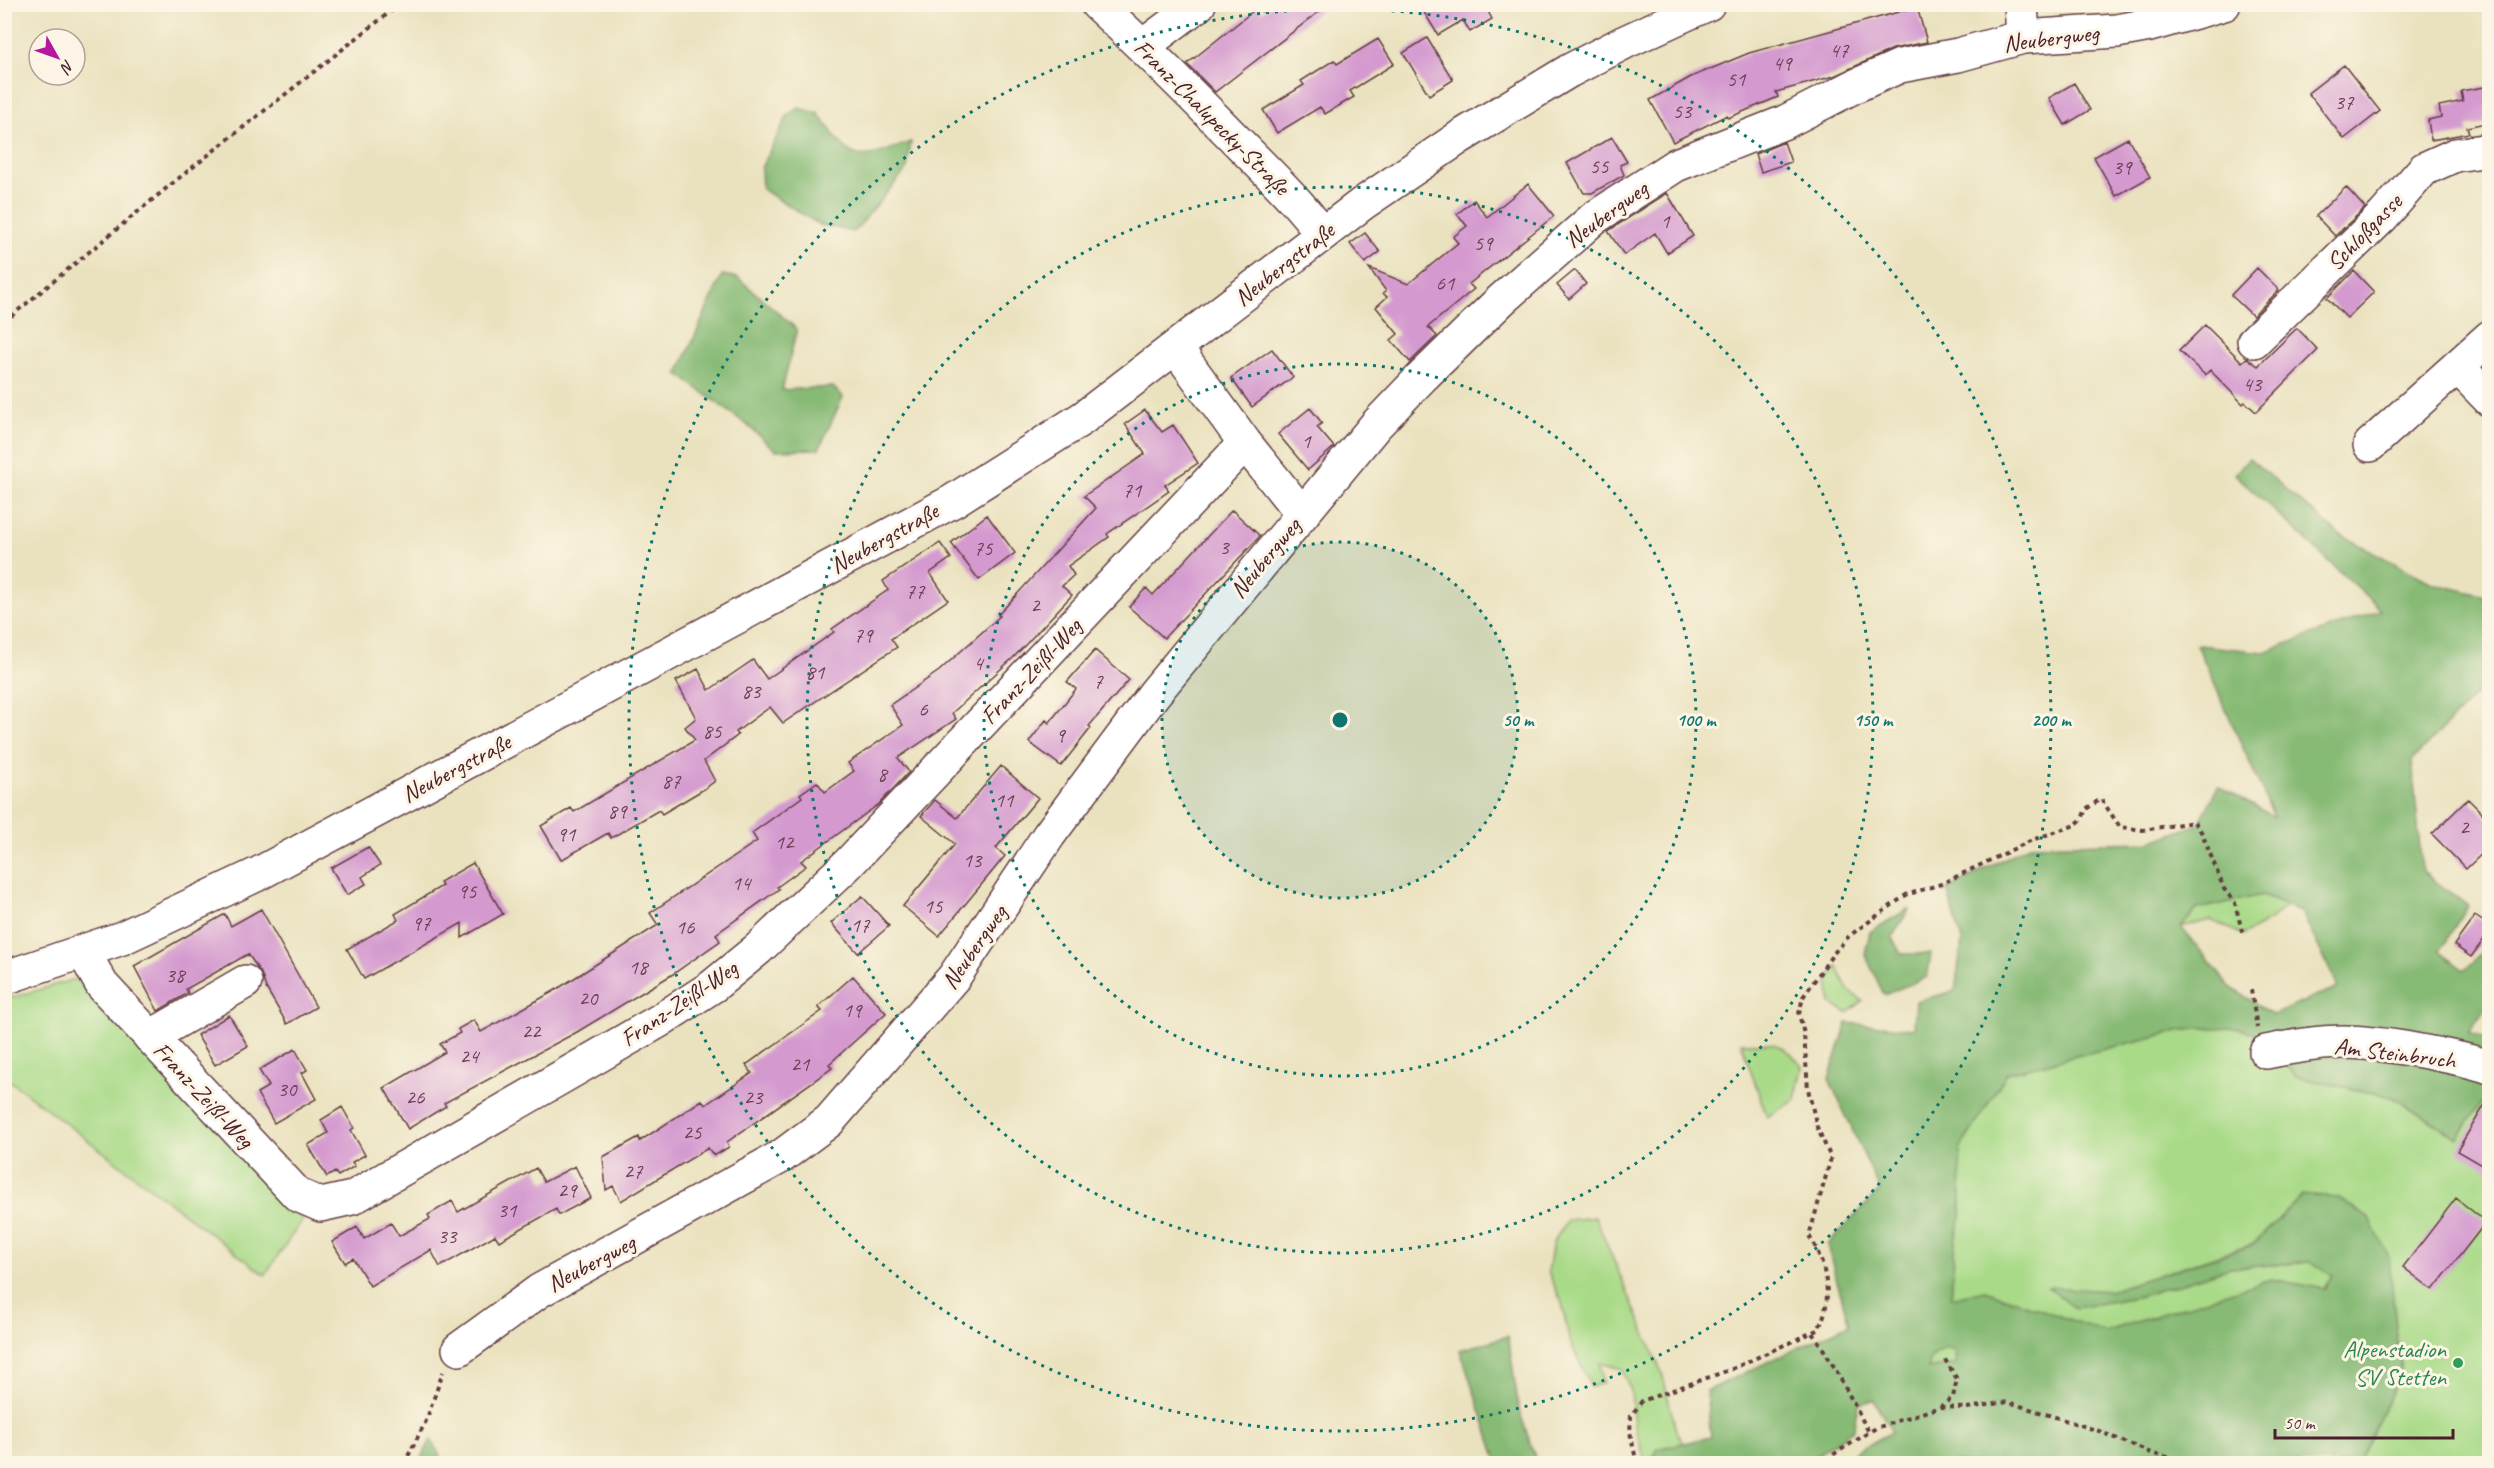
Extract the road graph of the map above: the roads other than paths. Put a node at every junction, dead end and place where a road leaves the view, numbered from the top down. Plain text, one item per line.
1 (1097, 4) edge
2 (1199, 4) edge
3 (1708, 4) edge
4 (2021, 4) edge
5 (2224, 4) edge
6 (2023, 37) junction
7 (1143, 46) junction
8 (2490, 150) edge
9 (1322, 234) junction
10 (2490, 337) edge
11 (2254, 341) dead end
12 (1176, 348) junction
13 (2458, 367) junction
14 (2490, 400) edge
15 (1245, 443) junction
16 (2370, 445) dead end
17 (1302, 514) junction
18 (84, 953) junction
19 (4, 978) edge
20 (245, 982) dead end
21 (150, 1037) junction
22 (2265, 1052) road end
23 (2490, 1067) edge
24 (459, 1349) road end

1 - 7 street, Franz-Chalupecky-Straße
2 - 7 street
3 - 9 street, Neubergstraße
4 - 6 street
5 - 6 street, Neubergweg
6 - 17 street, Neubergweg
7 - 9 street, Franz-Chalupecky-Straße
8 - 11 street, Schloßgasse
9 - 12 street, Neubergstraße
10 - 13 street
12 - 15 street
12 - 18 street, Neubergstraße
13 - 14 street
13 - 16 street
15 - 17 street
15 - 21 street, Franz-Zeißl-Weg
17 - 24 street, Neubergweg
18 - 19 street, Neubergstraße
18 - 21 street, Franz-Zeißl-Weg
20 - 21 street
22 - 23 street, Am Steinbruch

